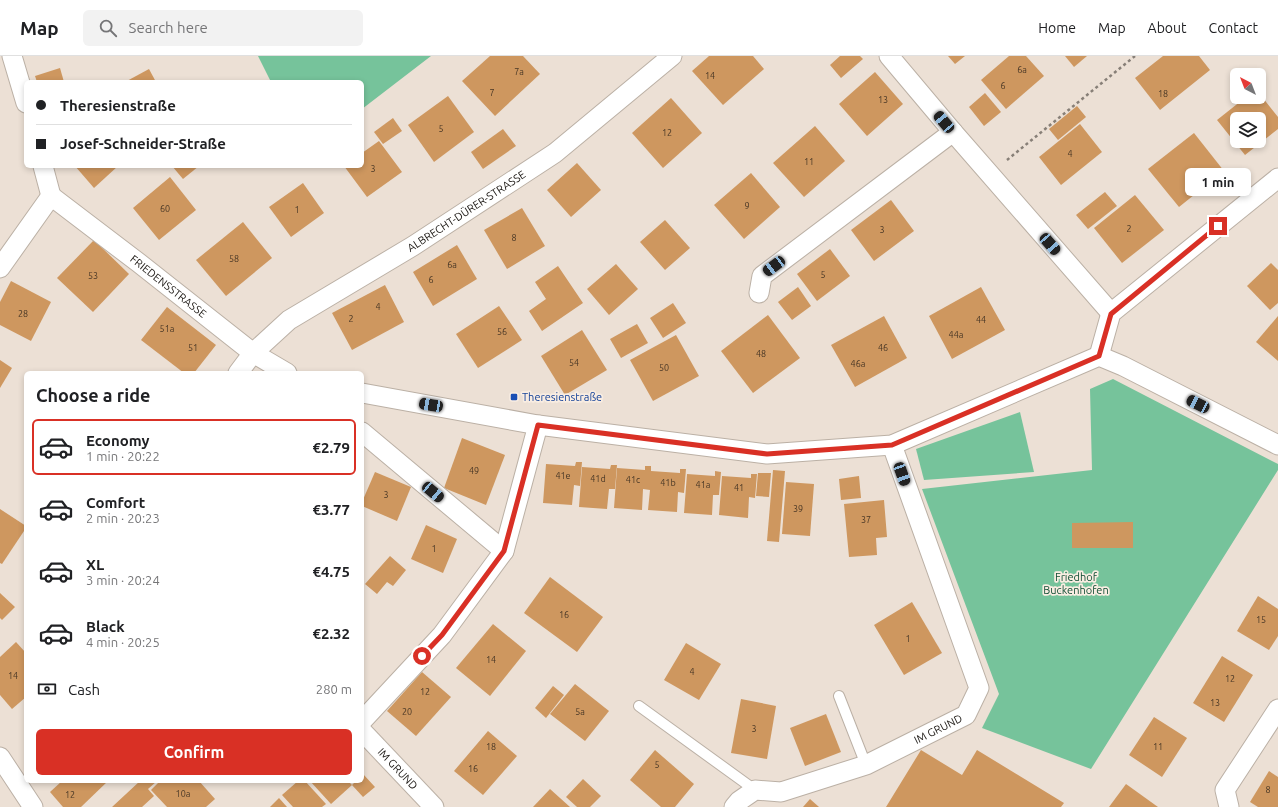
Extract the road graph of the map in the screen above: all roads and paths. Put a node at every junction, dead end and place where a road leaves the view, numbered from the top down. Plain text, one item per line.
1 (12, 56) edge
2 (672, 56) edge
3 (889, 56) edge
4 (1136, 56) edge
5 (24, 97) edge
6 (953, 132) junction
7 (44, 168) edge
8 (989, 174) junction
9 (1278, 178) edge
10 (51, 196) junction
11 (0, 268) edge
12 (759, 293) dead end
13 (1111, 314) junction
14 (253, 353) junction
15 (1099, 356) junction
16 (240, 371) edge
17 (284, 371) edge
18 (364, 393) edge
19 (538, 425) junction
20 (364, 434) edge
21 (892, 445) junction
22 (1278, 445) edge
23 (504, 551) junction
24 (839, 696) dead end
25 (639, 706) dead end
26 (1278, 709) edge
27 (364, 719) edge
28 (364, 733) edge
29 (0, 757) edge
30 (866, 765) junction
31 (755, 790) junction
32 (33, 807) edge
33 (434, 807) edge
34 (734, 807) edge
35 (1229, 807) edge

1 - 5 street
2 - 14 street, ALBRECHT-DÜRER-STRASSE
3 - 6 street
4 - 8 path
6 - 8 street
6 - 12 street
7 - 10 street
8 - 13 street
9 - 13 street
10 - 11 street
10 - 14 street, FRIEDENSSTRASSE
13 - 15 street
14 - 16 street
14 - 17 street, FRIEDENSSTRASSE
15 - 21 street
15 - 22 street
18 - 19 street
19 - 21 street
19 - 23 street
20 - 23 street
21 - 30 street, IM GRUND
23 - 27 street
24 - 30 lane
25 - 31 lane
26 - 35 street
28 - 33 street, IM GRUND
29 - 32 street
30 - 31 street, IM GRUND
31 - 34 street

